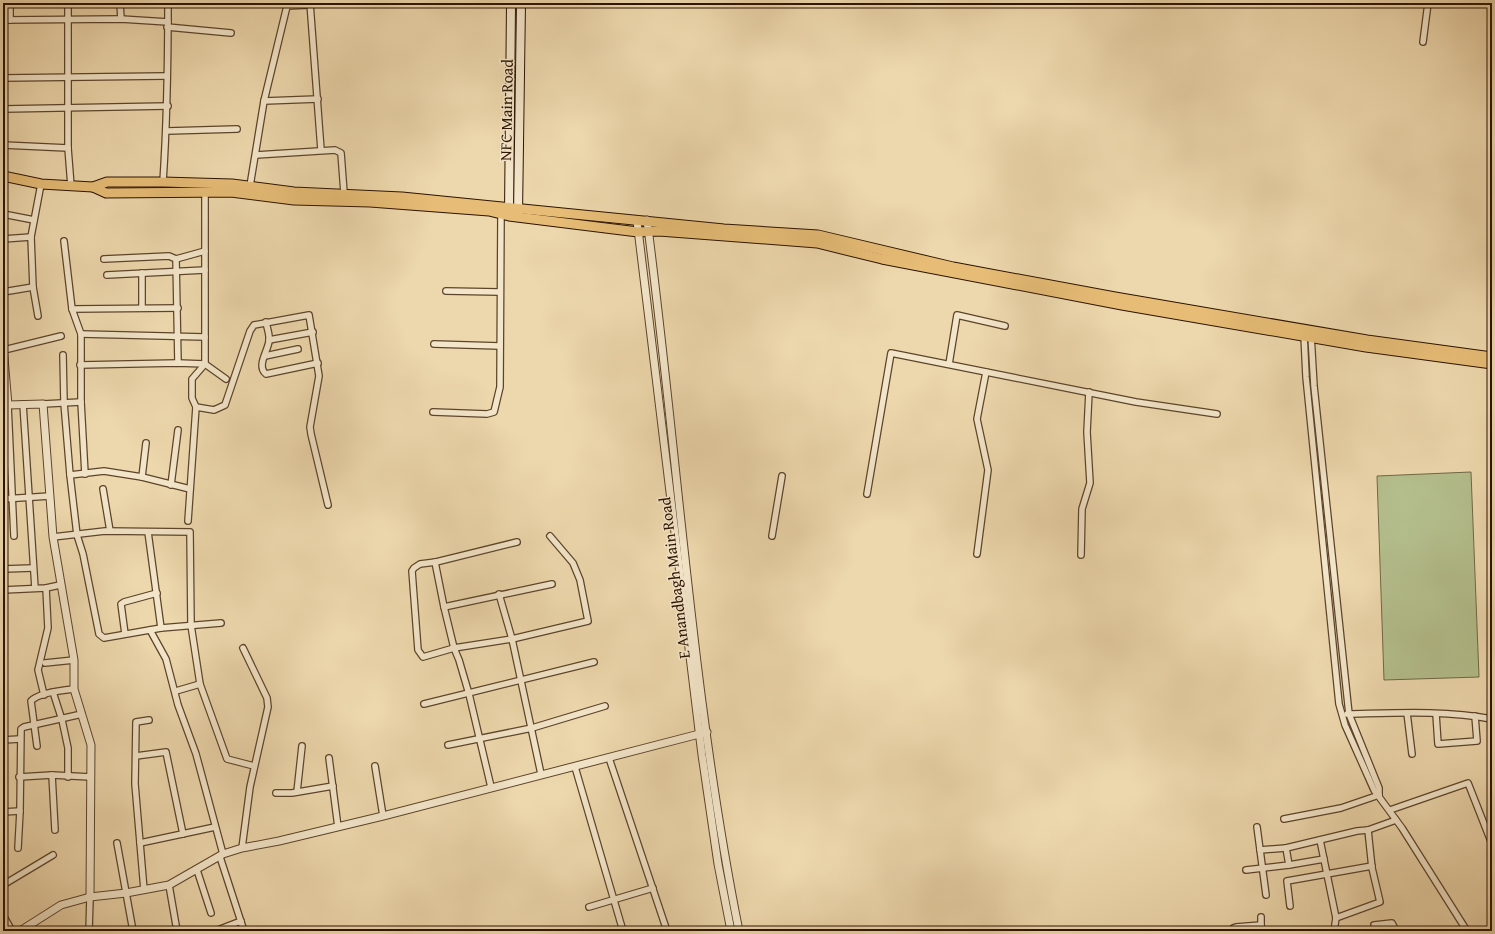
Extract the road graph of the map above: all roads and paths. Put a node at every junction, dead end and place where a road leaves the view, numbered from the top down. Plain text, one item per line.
1 (10, 3) edge
2 (68, 3) edge
3 (120, 3) edge
4 (168, 3) edge
5 (511, 3) edge
6 (521, 3) edge
7 (1428, 3) edge
8 (310, 4) edge
9 (68, 19) junction
10 (121, 19) junction
11 (3, 20) edge
12 (10, 20) junction
13 (168, 24) junction
14 (231, 33) dead end
15 (1423, 42) dead end
16 (68, 76) junction
17 (166, 76) junction
18 (3, 78) edge
19 (318, 99) junction
20 (264, 102) junction
21 (168, 106) junction
22 (3, 109) edge
23 (68, 109) junction
24 (237, 129) dead end
25 (167, 130) junction
26 (3, 144) edge
27 (68, 148) junction
28 (321, 150) junction
29 (256, 156) junction
30 (3, 176) edge
31 (163, 182) junction
32 (41, 184) junction
33 (71, 186) junction
34 (250, 186) junction
35 (93, 187) junction
36 (205, 191) junction
37 (344, 193) junction
38 (511, 212) junction
39 (3, 214) edge
40 (34, 220) junction
41 (642, 220) junction
42 (638, 232) junction
43 (648, 232) junction
44 (31, 237) junction
45 (3, 239) edge
46 (64, 241) dead end
47 (204, 250) junction
48 (104, 258) dead end
49 (176, 259) junction
50 (204, 270) junction
51 (142, 273) junction
52 (178, 273) junction
53 (107, 275) dead end
54 (33, 287) junction
55 (446, 291) dead end
56 (3, 292) edge
57 (499, 292) junction
58 (1137, 304) junction
59 (142, 307) junction
60 (178, 308) junction
61 (72, 309) junction
62 (38, 316) dead end
63 (266, 322) junction
64 (1005, 326) dead end
65 (312, 332) junction
66 (1308, 333) junction
67 (81, 334) junction
68 (179, 335) junction
69 (61, 336) dead end
70 (205, 337) junction
71 (269, 340) junction
72 (434, 344) dead end
73 (500, 346) junction
74 (3, 348) edge
75 (298, 349) dead end
76 (63, 355) dead end
77 (265, 356) junction
78 (1492, 356) edge
79 (178, 363) junction
80 (318, 363) junction
81 (204, 364) junction
82 (949, 364) junction
83 (1492, 364) edge
84 (80, 365) junction
85 (986, 372) junction
86 (226, 378) dead end
87 (1089, 392) junction
88 (81, 402) junction
89 (64, 403) junction
90 (23, 404) junction
91 (43, 404) junction
92 (8, 405) junction
93 (196, 407) junction
94 (433, 412) dead end
95 (1217, 414) dead end
96 (178, 430) dead end
97 (146, 443) dead end
98 (85, 474) junction
99 (70, 475) junction
100 (782, 476) dead end
101 (142, 477) junction
102 (171, 485) junction
103 (103, 489) dead end
104 (190, 489) junction
105 (867, 494) dead end
106 (50, 496) junction
107 (28, 498) junction
108 (3, 499) edge
109 (12, 499) junction
110 (328, 505) dead end
111 (188, 521) dead end
112 (110, 531) junction
113 (148, 532) junction
114 (77, 535) junction
115 (14, 536) dead end
116 (550, 536) dead end
117 (772, 536) dead end
118 (53, 538) junction
119 (517, 542) dead end
120 (1323, 543) junction
121 (1330, 543) junction
122 (977, 554) dead end
123 (1081, 555) dead end
124 (435, 562) junction
125 (33, 568) junction
126 (3, 569) edge
127 (552, 584) dead end
128 (60, 586) junction
129 (35, 588) junction
130 (46, 588) junction
131 (3, 590) edge
132 (157, 593) junction
133 (499, 594) junction
134 (444, 607) junction
135 (221, 623) dead end
136 (191, 625) junction
137 (161, 628) junction
138 (150, 630) junction
139 (125, 634) junction
140 (512, 639) junction
141 (244, 648) dead end
142 (454, 648) junction
143 (74, 660) junction
144 (46, 662) dead end
145 (594, 662) dead end
146 (521, 682) junction
147 (200, 684) junction
148 (74, 689) junction
149 (176, 691) junction
150 (54, 692) junction
151 (469, 694) junction
152 (44, 695) junction
153 (424, 704) dead end
154 (605, 706) dead end
155 (1407, 713) junction
156 (82, 714) junction
157 (1342, 714) junction
158 (1349, 714) junction
159 (1436, 714) junction
160 (1475, 716) junction
161 (1492, 718) edge
162 (62, 720) junction
163 (149, 720) dead end
164 (35, 725) junction
165 (532, 728) junction
166 (707, 732) junction
167 (699, 733) junction
168 (20, 739) junction
169 (3, 740) edge
170 (478, 740) junction
171 (448, 745) dead end
172 (37, 746) dead end
173 (302, 746) dead end
174 (1412, 754) dead end
175 (136, 756) junction
176 (330, 758) dead end
177 (609, 758) junction
178 (254, 766) junction
179 (375, 766) dead end
180 (575, 767) junction
181 (541, 774) junction
182 (52, 775) junction
183 (20, 777) junction
184 (68, 777) junction
185 (91, 777) junction
186 (333, 786) junction
187 (491, 787) junction
188 (297, 792) junction
189 (276, 793) dead end
190 (1379, 796) junction
191 (1390, 810) junction
192 (20, 811) junction
193 (3, 812) edge
194 (384, 816) junction
195 (1284, 819) dead end
196 (1396, 820) junction
197 (216, 827) junction
198 (338, 827) junction
199 (1257, 827) dead end
200 (55, 830) dead end
201 (1368, 830) junction
202 (183, 834) junction
203 (1320, 840) junction
204 (117, 843) dead end
205 (140, 843) junction
206 (1492, 844) edge
207 (18, 848) dead end
208 (242, 848) junction
209 (1286, 848) junction
210 (1260, 850) junction
211 (53, 855) dead end
212 (221, 856) junction
213 (1324, 859) junction
214 (1289, 865) junction
215 (1372, 866) junction
216 (1262, 869) junction
217 (197, 870) junction
218 (1246, 870) dead end
219 (1327, 874) junction
220 (3, 885) edge
221 (169, 885) junction
222 (653, 888) junction
223 (144, 890) junction
224 (126, 893) junction
225 (1266, 895) dead end
226 (90, 897) junction
227 (613, 900) junction
228 (1290, 906) dead end
229 (589, 907) dead end
230 (210, 913) dead end
231 (3, 915) edge
232 (1261, 917) dead end
233 (1336, 918) junction
234 (241, 921) junction
235 (1374, 925) dead end
236 (1261, 928) edge
237 (1334, 930) edge
238 (12, 931) edge
239 (20, 931) edge
240 (89, 931) edge
241 (133, 931) edge
242 (177, 931) edge
243 (215, 931) edge
244 (244, 931) edge
245 (622, 931) edge
246 (667, 931) edge
247 (731, 931) edge
248 (739, 931) edge
249 (1232, 931) edge
250 (1396, 931) edge
251 (1467, 931) edge

1 - 12 street
2 - 9 street
3 - 10 street
4 - 13 street
5 - 38 main road, NFC Main Road
6 - 38 main road, NFC Main Road
7 - 15 street
8 - 19 street
8 - 20 street
9 - 10 street
9 - 12 street
9 - 16 street
10 - 13 street
11 - 12 street
13 - 14 street
13 - 17 street
16 - 17 street
16 - 18 street
16 - 23 street
17 - 21 street
19 - 20 street
19 - 28 street
20 - 29 street
21 - 23 street
21 - 25 street
22 - 23 street
23 - 27 street
24 - 25 street
25 - 31 street
26 - 27 street
27 - 33 street
28 - 29 street
28 - 37 street
29 - 34 street
30 - 32 main road
31 - 34 main road
31 - 35 main road
32 - 33 main road
32 - 40 street
33 - 35 main road
34 - 37 main road
35 - 36 main road
36 - 38 main road
36 - 47 street
37 - 38 main road
38 - 41 main road
38 - 42 main road
38 - 57 street
39 - 40 street
40 - 44 street
41 - 42 street, E Anandbagh Main Road
41 - 43 street, E Anandbagh Main Road
41 - 58 main road
42 - 43 main road
42 - 167 street, E Anandbagh Main Road
43 - 58 main road
43 - 166 street, E Anandbagh Main Road
44 - 45 street
44 - 54 street
46 - 61 street
47 - 49 street
47 - 50 street
48 - 49 street
49 - 52 street
50 - 52 street
50 - 70 street
51 - 52 street
51 - 53 street
51 - 59 street
52 - 60 street
54 - 56 street
54 - 62 street
55 - 57 street
57 - 73 street
58 - 66 main road
59 - 60 street
59 - 61 street
60 - 68 street
61 - 67 street
63 - 65 street
63 - 71 street
63 - 93 street
64 - 82 street
65 - 71 street
65 - 80 street
66 - 78 main road
66 - 83 main road
66 - 120 street
66 - 121 street
67 - 68 street
67 - 84 street
68 - 70 street
68 - 79 street
69 - 74 street
70 - 81 street
71 - 77 street
72 - 73 street
73 - 94 street
74 - 92 street
75 - 77 street
76 - 89 street
77 - 80 street
79 - 81 street
79 - 84 street
80 - 110 street
81 - 86 street
81 - 93 street
82 - 85 street
82 - 105 street
84 - 88 street
85 - 87 street
85 - 122 street
87 - 95 street
87 - 123 street
88 - 89 street
88 - 98 street
89 - 91 street
89 - 99 street
90 - 91 street
90 - 92 street
90 - 107 street
91 - 106 street
92 - 109 street
93 - 104 street
96 - 102 street
97 - 101 street
98 - 99 street
98 - 101 street
99 - 114 street
100 - 117 street
101 - 102 street
102 - 104 street
103 - 112 street
104 - 111 street
106 - 107 street
106 - 118 street
107 - 109 street
107 - 125 street
108 - 109 street
109 - 115 street
112 - 113 street
112 - 114 street
113 - 132 street
113 - 136 street
114 - 118 street
114 - 139 street
116 - 140 street
118 - 128 street
119 - 124 street
120 - 121 street
120 - 157 street
121 - 158 street
124 - 134 street
124 - 142 street
125 - 126 street
125 - 129 street
127 - 133 street
128 - 130 street
128 - 143 street
129 - 130 street
129 - 131 street
130 - 152 street
132 - 137 street
132 - 139 street
133 - 134 street
133 - 140 street
134 - 142 street
135 - 136 street
136 - 137 street
136 - 147 street
137 - 138 street
138 - 139 street
138 - 149 street
140 - 142 street
140 - 146 street
141 - 178 street
142 - 151 street
143 - 144 street
143 - 148 street
145 - 146 street
146 - 151 street
146 - 165 street
147 - 149 street
147 - 178 street
148 - 150 street
148 - 156 street
149 - 197 street
150 - 152 street
150 - 162 street
151 - 153 street
151 - 170 street
152 - 164 street
154 - 165 street
155 - 158 street
155 - 159 street
155 - 174 street
156 - 162 street
156 - 185 street
157 - 158 street
157 - 190 street
158 - 190 street
159 - 160 street
159 - 160 street
160 - 161 street
162 - 164 street
162 - 184 street
163 - 175 street
164 - 168 street
164 - 172 street
165 - 170 street
165 - 181 street
166 - 167 street
166 - 248 street, E Anandbagh Main Road
167 - 177 street
167 - 247 street, E Anandbagh Main Road
168 - 169 street
168 - 183 street
170 - 171 street
170 - 187 street
173 - 188 street
175 - 202 street
175 - 205 street
176 - 186 street
177 - 180 street
177 - 222 street
178 - 208 street
179 - 194 street
180 - 181 street
180 - 227 street
181 - 187 street
182 - 183 street
182 - 184 street
182 - 200 street
183 - 192 street
184 - 185 street
185 - 226 street
186 - 188 street
186 - 198 street
187 - 194 street
188 - 189 street
190 - 191 street
190 - 195 street
191 - 196 street
191 - 206 street
192 - 193 street
192 - 207 street
194 - 198 street
196 - 201 street
196 - 251 street
197 - 202 street
197 - 212 street
198 - 208 street
199 - 210 street
201 - 203 street
201 - 215 street
202 - 205 street
203 - 209 street
203 - 213 street
204 - 224 street
205 - 223 street
208 - 212 street
209 - 210 street
209 - 214 street
210 - 216 street
211 - 220 street
212 - 217 street
212 - 234 street
213 - 214 street
213 - 219 street
214 - 216 street
215 - 219 street
215 - 233 street
216 - 218 street
216 - 225 street
217 - 221 street
217 - 230 street
219 - 228 street
219 - 233 street
221 - 223 street
221 - 242 street
222 - 227 street
222 - 246 street
223 - 224 street
224 - 226 street
224 - 241 street
226 - 239 street
226 - 240 street
227 - 229 street
227 - 245 street
231 - 238 street
232 - 236 street
233 - 237 street
234 - 243 street
234 - 244 street
235 - 250 street
236 - 249 street

